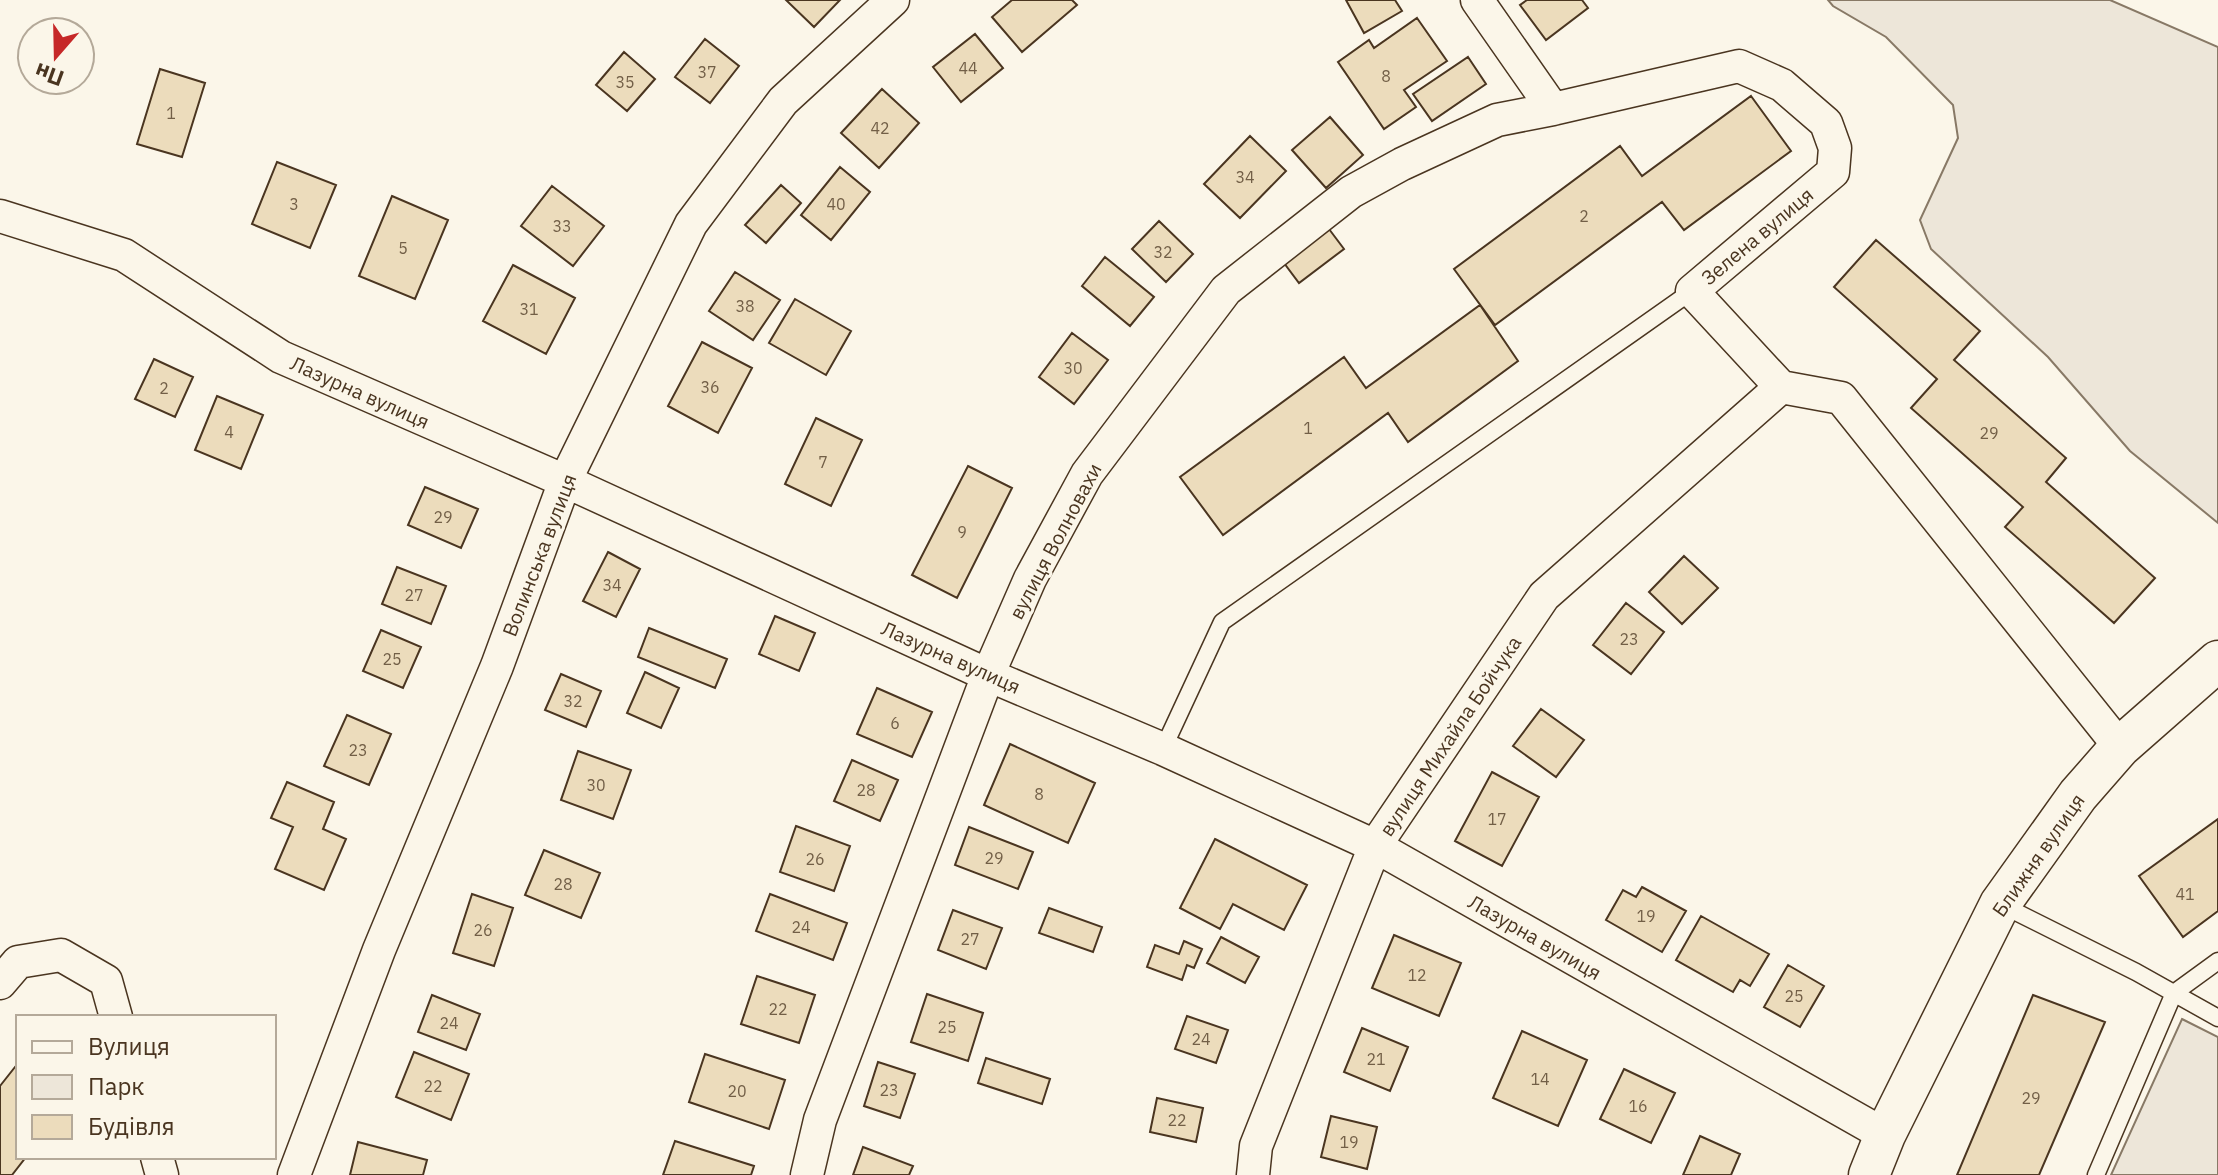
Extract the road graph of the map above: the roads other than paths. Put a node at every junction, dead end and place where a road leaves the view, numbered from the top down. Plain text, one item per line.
1 (893, 0) edge
2 (1477, 0) edge
3 (1553, 109) junction
4 (0, 216) edge
5 (1692, 291) junction
6 (1781, 387) junction
7 (565, 481) junction
8 (2218, 661) edge
9 (988, 675) junction
10 (2120, 747) junction
11 (1163, 749) junction
12 (1375, 846) junction
13 (2000, 904) junction
14 (2218, 961) edge
15 (0, 983) edge
16 (2174, 993) junction
17 (115, 1015) edge
18 (2218, 1018) edge
19 (1885, 1135) junction
20 (294, 1175) edge
21 (807, 1175) edge
22 (1253, 1175) edge
23 (1869, 1175) edge
24 (2096, 1175) edge

1 - 7 street, Волинська вулиця
2 - 3 street
3 - 5 street, Зелена вулиця
3 - 9 street, вулиця Волновахи
4 - 7 street, Лазурна вулиця
5 - 6 street, Зелена вулиця
5 - 11 lane
6 - 10 street
6 - 12 street, вулиця Михайла Бойчука
7 - 9 street, Лазурна вулиця
7 - 20 street, Волинська вулиця
8 - 10 street, Ближня вулиця
9 - 11 street, Лазурна вулиця
9 - 21 street, вулиця Волновахи
10 - 13 street, Ближня вулиця
11 - 12 street, Лазурна вулиця
12 - 19 street, Лазурна вулиця
12 - 22 street, вулиця Михайла Бойчука
13 - 16 lane
13 - 19 street, Ближня вулиця
14 - 16 lane
15 - 17 street
16 - 18 lane
16 - 24 lane
19 - 23 street, Ближня вулиця

